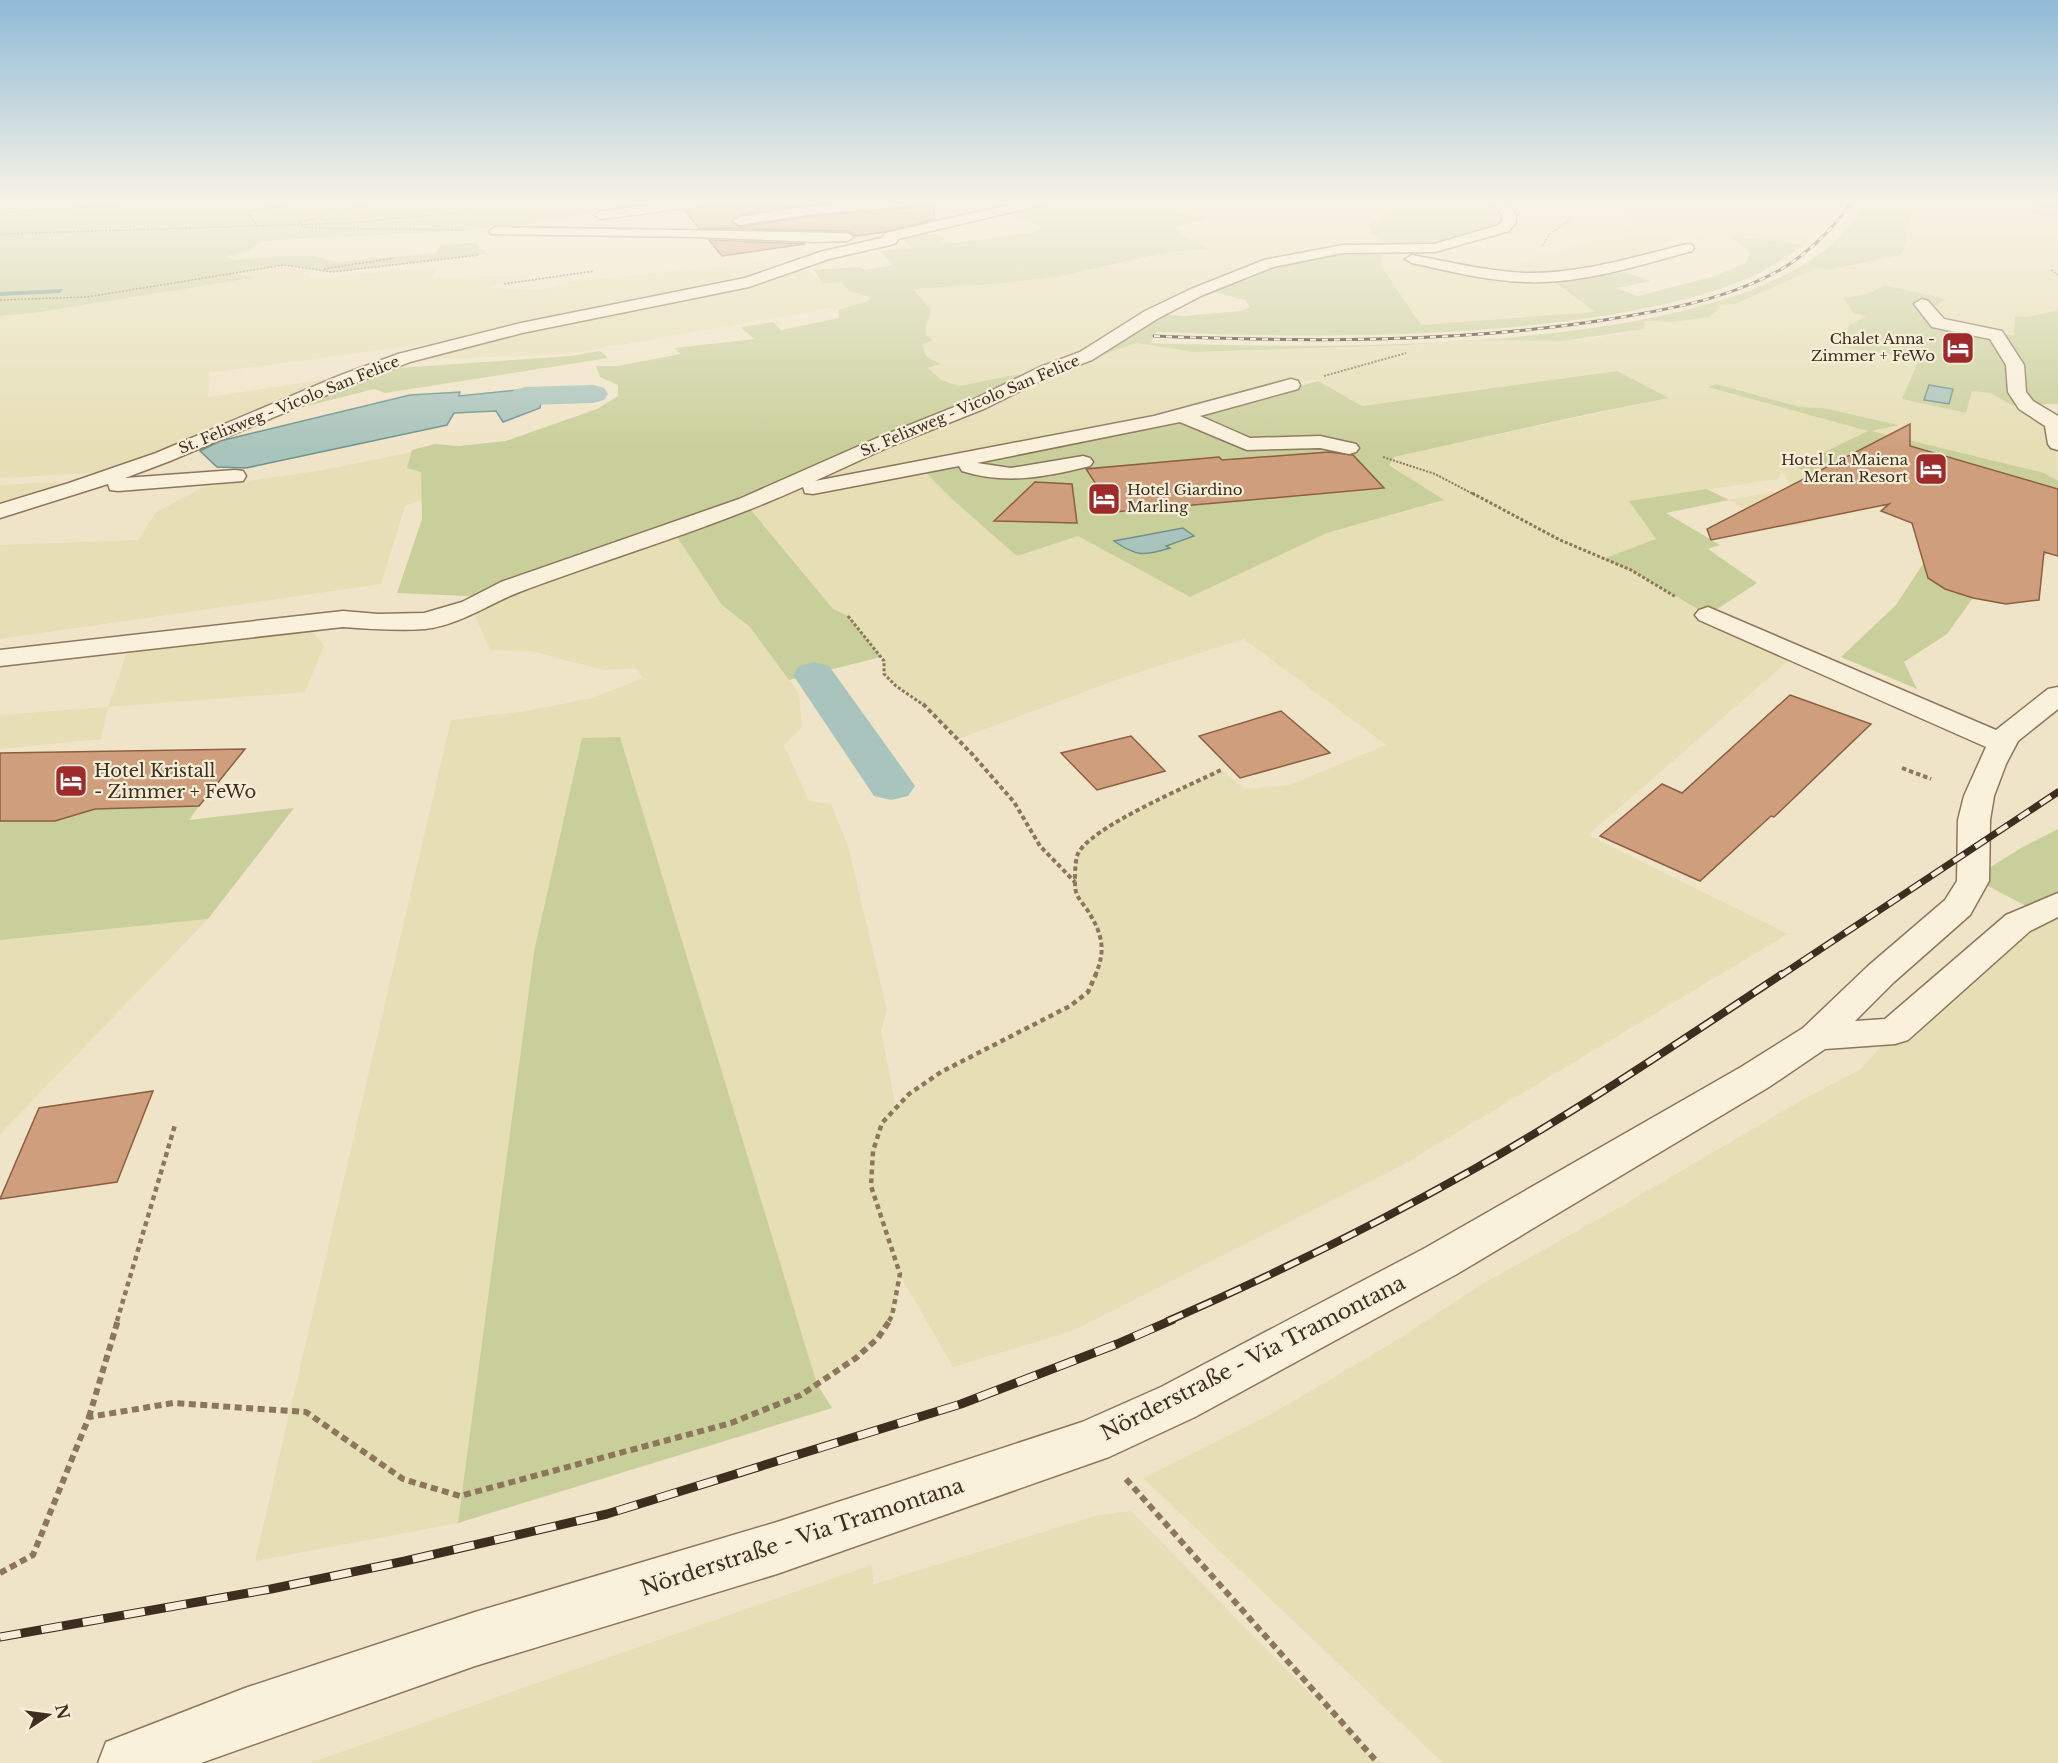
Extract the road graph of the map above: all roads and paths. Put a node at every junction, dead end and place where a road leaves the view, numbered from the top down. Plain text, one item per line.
1 (172, 283) edge
2 (511, 283) edge
3 (743, 283) edge
4 (1219, 283) edge
5 (504, 284) dead end
6 (0, 300) edge
7 (1922, 304) dead end
8 (1406, 353) dead end
9 (1292, 386) joint
10 (1181, 415) junction
11 (2058, 444) edge
12 (1348, 448) dead end
13 (1377, 456) dead end
14 (956, 462) junction
15 (1083, 462) dead end
16 (235, 476) dead end
17 (77, 488) junction
18 (747, 504) junction
19 (0, 511) edge
20 (1708, 615) joint
21 (848, 616) dead end
22 (0, 658) edge
23 (2058, 695) edge
24 (2002, 744) junction
25 (1902, 768) dead end
26 (1221, 770) dead end
27 (1930, 779) dead end
28 (1076, 882) junction
29 (2058, 904) edge
30 (1816, 1037) junction
31 (175, 1125) dead end
32 (89, 1417) junction
33 (1092, 1441) junction
34 (0, 1573) edge
35 (127, 1763) edge
36 (1378, 1763) edge

1 - 6 path
2 - 5 path
3 - 17 street, St. Felixweg - Vicolo San Felice
4 - 18 street, St. Felixweg - Vicolo San Felice
7 - 11 street
8 - 9 path
9 - 10 street, St. Felixweg - Vicolo San Felice
10 - 12 street
10 - 14 street, St. Felixweg - Vicolo San Felice
13 - 20 path
14 - 15 street
14 - 18 street, St. Felixweg - Vicolo San Felice
16 - 17 street
17 - 19 street, St. Felixweg - Vicolo San Felice
18 - 22 street, St. Felixweg - Vicolo San Felice
20 - 24 street
21 - 28 path
23 - 24 street, Nörderstraße - Via Tramontana
24 - 30 street, Nörderstraße - Via Tramontana
25 - 27 path
26 - 28 path
28 - 32 path
29 - 30 street
30 - 33 street, Nörderstraße - Via Tramontana
31 - 32 path
32 - 34 path
33 - 35 street, Nörderstraße - Via Tramontana
33 - 36 path

